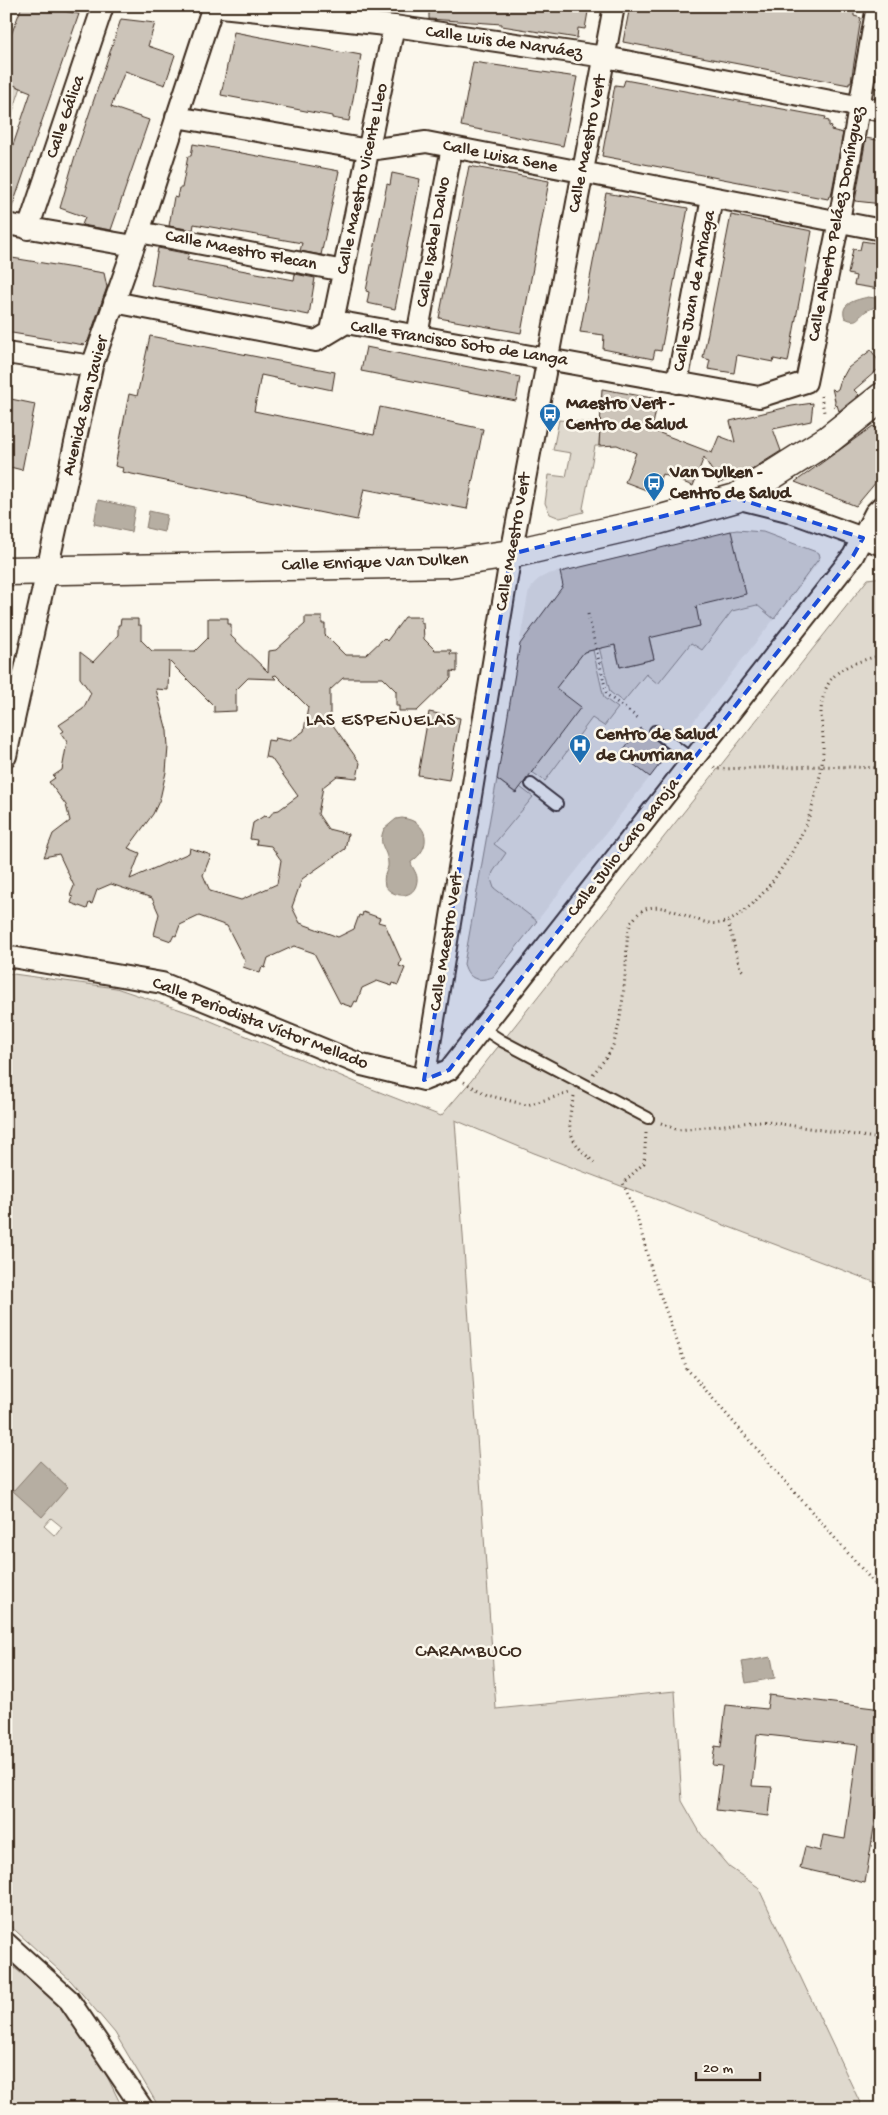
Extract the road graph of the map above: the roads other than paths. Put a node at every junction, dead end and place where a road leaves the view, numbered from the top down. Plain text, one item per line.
1 (103, 6) edge
2 (212, 6) edge
3 (614, 6) edge
4 (877, 6) edge
5 (394, 26) junction
6 (605, 57) junction
7 (859, 107) junction
8 (882, 111) edge
9 (176, 117) junction
10 (452, 147) junction
11 (368, 150) junction
12 (583, 173) junction
13 (712, 198) junction
14 (839, 221) junction
15 (6, 224) edge
16 (28, 229) junction
17 (882, 230) edge
18 (137, 239) junction
19 (344, 271) junction
20 (114, 302) junction
21 (331, 331) junction
22 (417, 336) junction
23 (6, 353) edge
24 (548, 358) junction
25 (92, 366) junction
26 (806, 382) joint
27 (677, 383) junction
28 (882, 397) edge
29 (736, 498) junction
30 (882, 506) edge
31 (863, 538) junction
32 (882, 545) edge
33 (511, 554) junction
34 (48, 570) junction
35 (6, 571) edge
36 (655, 731) dead end
37 (6, 756) edge
38 (695, 758) junction
39 (531, 784) dead end
40 (557, 804) dead end
41 (6, 956) edge
42 (482, 1028) junction
43 (424, 1080) junction
44 (648, 1118) road end
45 (6, 1943) edge
46 (143, 2109) edge

1 - 16 street, Calle Gálica
2 - 5 street, Calle Luis de Narváez
2 - 9 street, Avenida San Javier
3 - 6 street, Calle Maestro Vert
4 - 7 street, Calle Alberto Peláez Domínguez
5 - 6 street, Calle Luis de Narváez
5 - 11 street, Calle Maestro Vicente Lleo
6 - 7 street, Calle Luis de Narváez
6 - 12 street, Calle Maestro Vert
7 - 8 street, Calle Luis de Narváez
7 - 14 street, Calle Alberto Peláez Domínguez
9 - 11 street, Calle Luisa Sene
9 - 18 street, Avenida San Javier
10 - 11 street, Calle Luisa Sene
10 - 12 street, Calle Luisa Sene
10 - 22 street, Calle Isabel Dalvo
11 - 19 street, Calle Maestro Vicente Lleo
12 - 13 street, Calle Luisa Sene
12 - 24 street, Calle Maestro Vert
13 - 14 street, Calle Luisa Sene
13 - 27 street, Calle Juan de Arriaga
14 - 17 street, Calle Luisa Sene
14 - 26 street, Calle Alberto Peláez Domínguez
15 - 16 street, Calle Maestro Flecan
16 - 18 street, Calle Maestro Flecan
18 - 19 street, Calle Maestro Flecan
18 - 20 street, Avenida San Javier
19 - 21 street, Calle Maestro Vicente Lleo
20 - 21 street, Calle Francisco Soto de Langa
20 - 25 street, Avenida San Javier
21 - 22 street, Calle Francisco Soto de Langa
22 - 24 street, Calle Francisco Soto de Langa
23 - 25 street
24 - 27 street, Calle Francisco Soto de Langa
24 - 33 street, Calle Maestro Vert
25 - 34 street, Avenida San Javier
26 - 27 street, Calle Francisco Soto de Langa
28 - 29 street, Calle Enrique Van Dulken
29 - 31 street
29 - 33 street, Calle Enrique Van Dulken
30 - 31 street, Calle Julio Caro Baroja
31 - 32 street
31 - 38 street, Calle Julio Caro Baroja
33 - 34 street, Calle Enrique Van Dulken
33 - 43 street, Calle Maestro Vert
34 - 35 street, Calle Enrique Van Dulken
34 - 37 street, Avenida San Javier
36 - 38 lane
38 - 42 street, Calle Julio Caro Baroja
39 - 40 lane
41 - 43 street, Calle Periodista Víctor Mellado
42 - 43 street, Calle Julio Caro Baroja
42 - 44 lane
45 - 46 street

